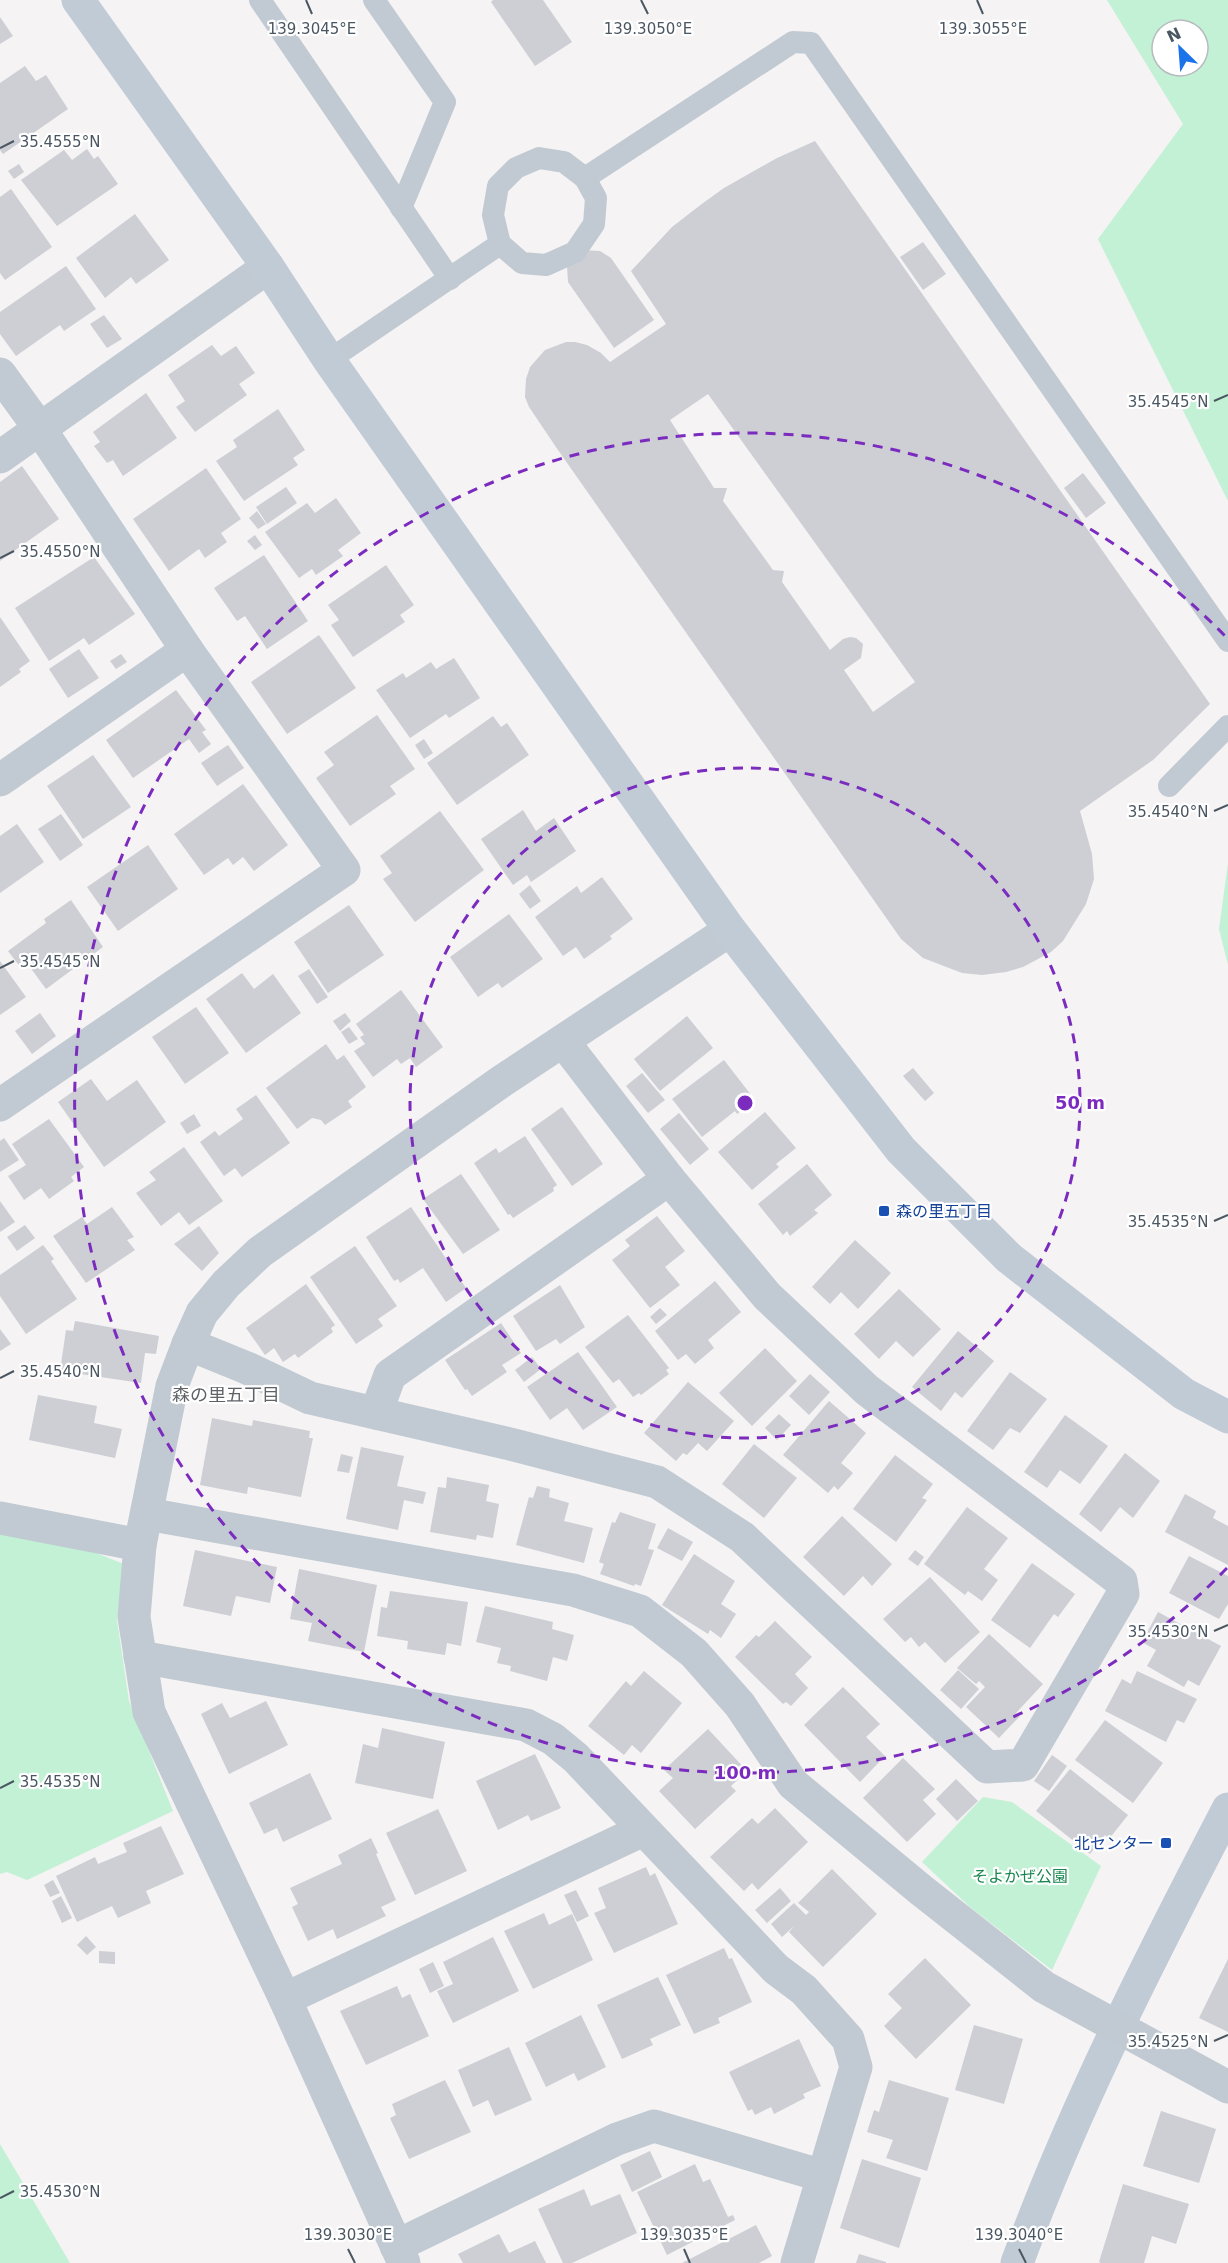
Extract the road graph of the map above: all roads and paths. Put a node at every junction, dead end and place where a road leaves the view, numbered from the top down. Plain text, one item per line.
1 (78, 0) edge
2 (260, 0) edge
3 (374, 0) edge
4 (585, 178) junction
5 (401, 208) junction
6 (500, 244) junction
7 (268, 267) junction
8 (450, 279) junction
9 (329, 360) junction
10 (0, 374) edge
11 (40, 429) junction
12 (0, 456) edge
13 (1228, 641) edge
14 (187, 650) junction
15 (1228, 726) edge
16 (0, 780) edge
17 (1169, 786) dead end
18 (730, 930) junction
19 (563, 1041) junction
20 (0, 1106) edge
21 (669, 1179) junction
22 (188, 1344) junction
23 (376, 1413) junction
24 (1228, 1417) edge
25 (0, 1518) edge
26 (143, 1530) junction
27 (140, 1657) junction
28 (1228, 1809) edge
29 (643, 1830) junction
30 (285, 1999) junction
31 (1228, 2087) edge
32 (823, 2176) junction
33 (400, 2254) edge
34 (797, 2263) edge
35 (1017, 2263) edge

1 - 7 street
2 - 5 lane
3 - 5 lane
4 - 6 lane
4 - 6 lane
4 - 13 lane
5 - 8 lane
6 - 8 lane
7 - 9 street
7 - 11 street
8 - 9 lane
9 - 18 street
10 - 11 street
11 - 12 street
11 - 14 street
14 - 16 street
14 - 20 street
15 - 17 lane
18 - 19 street
18 - 24 street
19 - 21 street
19 - 22 street
21 - 23 street
21 - 23 street
22 - 23 street
22 - 26 street
25 - 26 street
26 - 27 street
26 - 31 street, bridge
27 - 29 street
27 - 30 street
28 - 35 street
29 - 30 street
29 - 32 street
30 - 33 street
32 - 33 street
32 - 34 street

